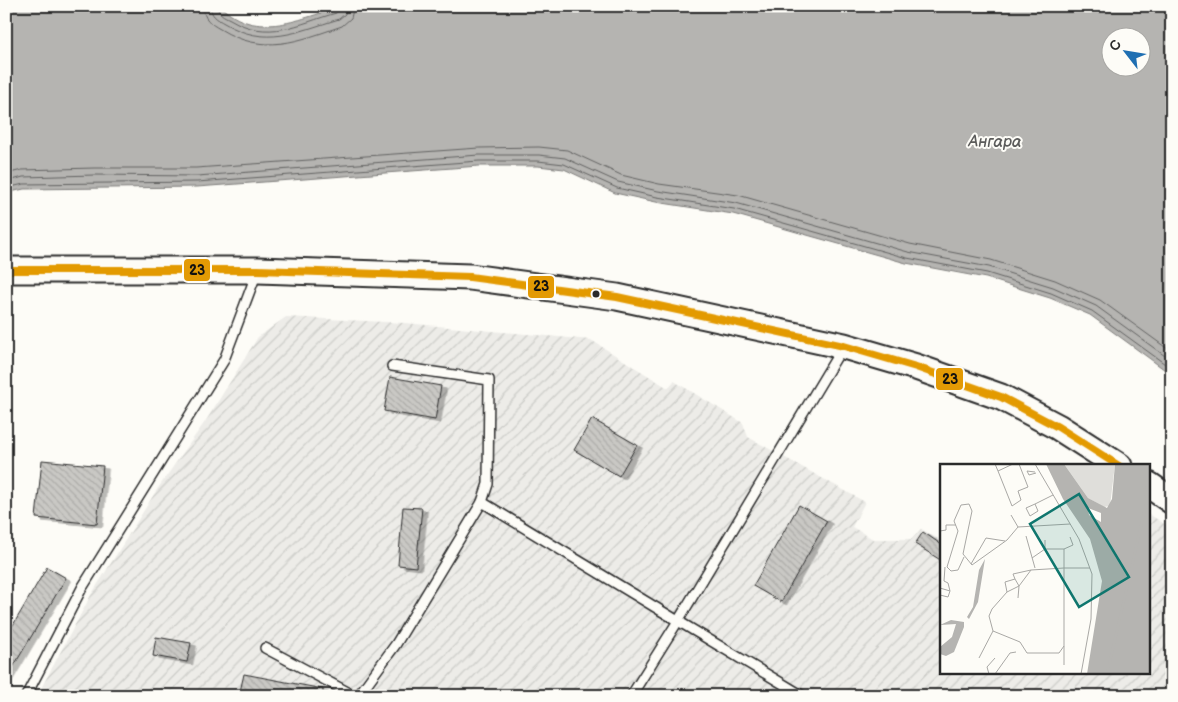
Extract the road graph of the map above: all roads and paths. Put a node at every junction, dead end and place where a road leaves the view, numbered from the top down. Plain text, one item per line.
1 (6, 270) edge
2 (258, 270) junction
3 (844, 346) junction
4 (392, 366) dead end
5 (1116, 464) edge
6 (1150, 486) edge
7 (1172, 500) edge
8 (482, 502) junction
9 (678, 621) junction
10 (265, 648) dead end
11 (26, 696) edge
12 (356, 696) edge
13 (630, 696) edge
14 (803, 696) edge

1 - 2 main road
2 - 3 main road
2 - 11 lane
3 - 5 main road
3 - 9 lane
4 - 8 lane
6 - 7 main road
8 - 9 lane
8 - 12 lane
9 - 13 lane
9 - 14 lane
10 - 12 lane

